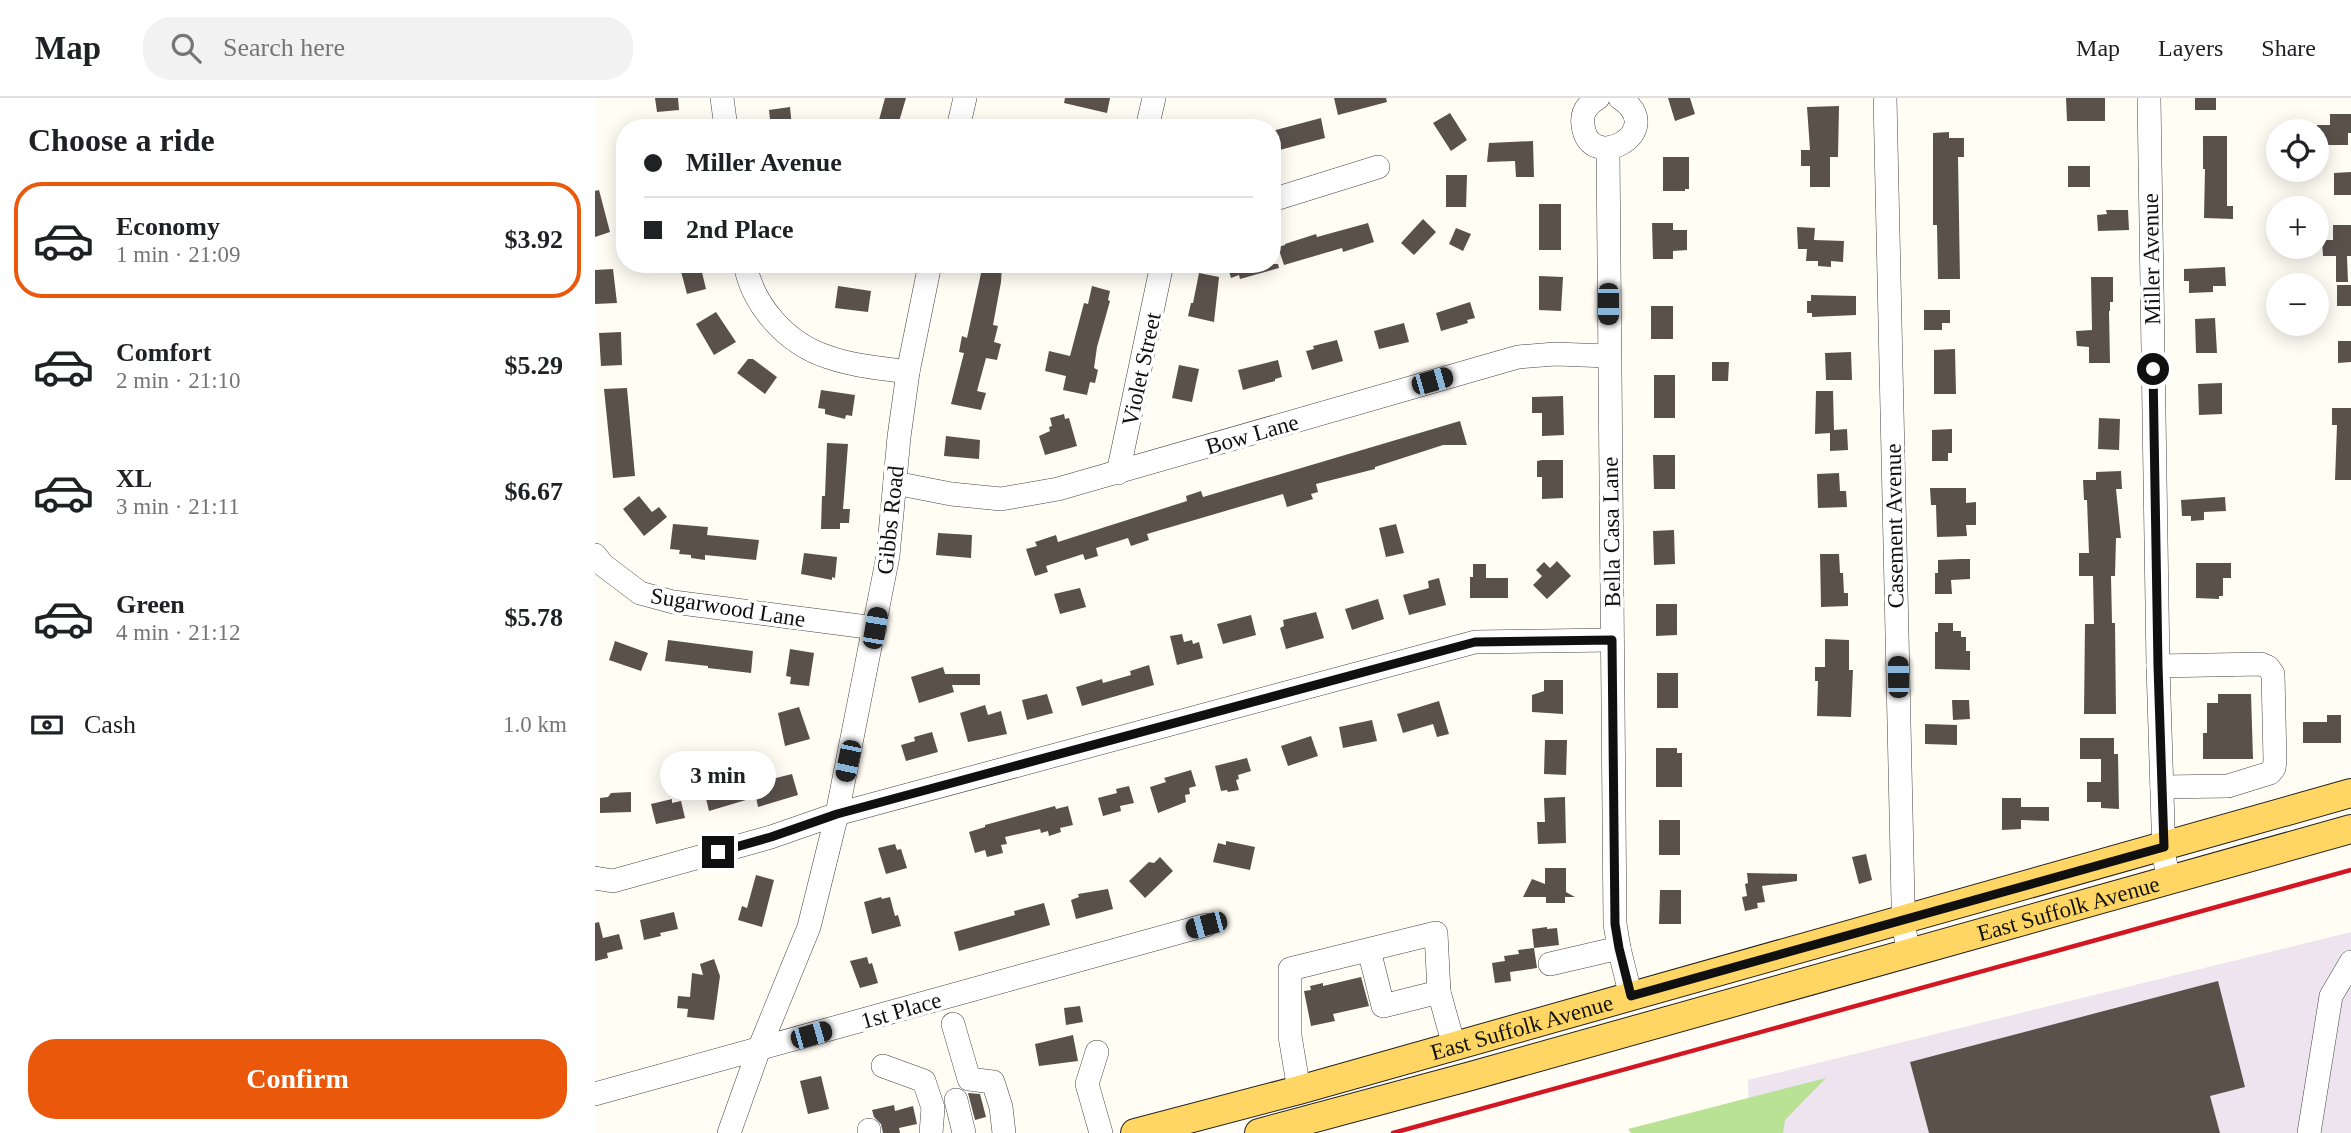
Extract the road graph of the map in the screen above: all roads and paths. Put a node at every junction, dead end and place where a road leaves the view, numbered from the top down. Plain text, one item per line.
1 (722, 98) edge
2 (965, 98) edge
3 (1154, 98) edge
4 (1598, 98) edge
5 (1619, 98) edge
6 (1885, 98) edge
7 (2149, 98) edge
8 (725, 119) edge
9 (960, 119) edge
10 (1149, 119) edge
11 (1608, 149) junction
12 (1378, 167) dead end
13 (1281, 197) edge
14 (747, 273) edge
15 (928, 273) edge
16 (1161, 273) edge
17 (1608, 356) junction
18 (908, 372) junction
19 (1118, 473) junction
20 (895, 483) junction
21 (595, 555) edge
22 (875, 628) junction
23 (1612, 640) junction
24 (2158, 666) junction
25 (2162, 787) junction
26 (2351, 793) edge
27 (837, 814) junction
28 (2351, 829) edge
29 (2164, 847) junction
30 (595, 878) edge
31 (2169, 881) junction
32 (1903, 920) junction
33 (1206, 925) dead end
34 (1619, 948) junction
35 (1369, 950) junction
36 (1909, 954) junction
37 (2351, 962) edge
38 (1549, 964) dead end
39 (1439, 992) junction
40 (1631, 996) junction
41 (953, 1024) dead end
42 (1454, 1046) junction
43 (759, 1049) junction
44 (1097, 1052) dead end
45 (883, 1066) dead end
46 (1299, 1090) junction
47 (595, 1094) edge
48 (956, 1100) dead end
49 (998, 1132) edge
50 (730, 1133) edge
51 (931, 1133) edge
52 (964, 1133) edge
53 (1101, 1133) edge
54 (1135, 1133) edge
55 (1259, 1133) edge
56 (2310, 1133) edge

1 - 8 street
2 - 9 street
3 - 10 street
4 - 11 street
5 - 11 street
6 - 32 street, Casement Avenue
7 - 24 street, Miller Avenue
11 - 17 street, Bella Casa Lane
12 - 13 street
14 - 18 street
15 - 18 street, Gibbs Road
16 - 19 street, Violet Street
17 - 19 street, Bow Lane
17 - 23 street, Bella Casa Lane
18 - 20 street, Gibbs Road
19 - 20 street, Bow Lane
20 - 22 street, Gibbs Road
21 - 22 street, Sugarwood Lane
22 - 27 street, Gibbs Road
23 - 27 street
23 - 34 street, Bella Casa Lane
24 - 25 street, Miller Avenue
24 - 25 street
25 - 29 street, Miller Avenue
26 - 29 main road, East Suffolk Avenue
27 - 30 street
27 - 43 street, Gibbs Road
28 - 31 main road, East Suffolk Avenue
29 - 31 street, Miller Avenue
29 - 32 main road, East Suffolk Avenue
31 - 36 main road, East Suffolk Avenue
32 - 36 street, Casement Avenue
32 - 40 main road, East Suffolk Avenue
33 - 43 street, 1st Place
34 - 38 street
34 - 40 street, Bella Casa Lane
35 - 39 street
35 - 39 street
35 - 46 street
36 - 55 main road, East Suffolk Avenue
37 - 56 street
39 - 42 street
40 - 42 main road, East Suffolk Avenue
41 - 49 street
42 - 46 main road, East Suffolk Avenue
43 - 47 street, 1st Place
43 - 50 street, Gibbs Road
44 - 53 street
45 - 51 street
46 - 54 main road, East Suffolk Avenue
48 - 52 street

